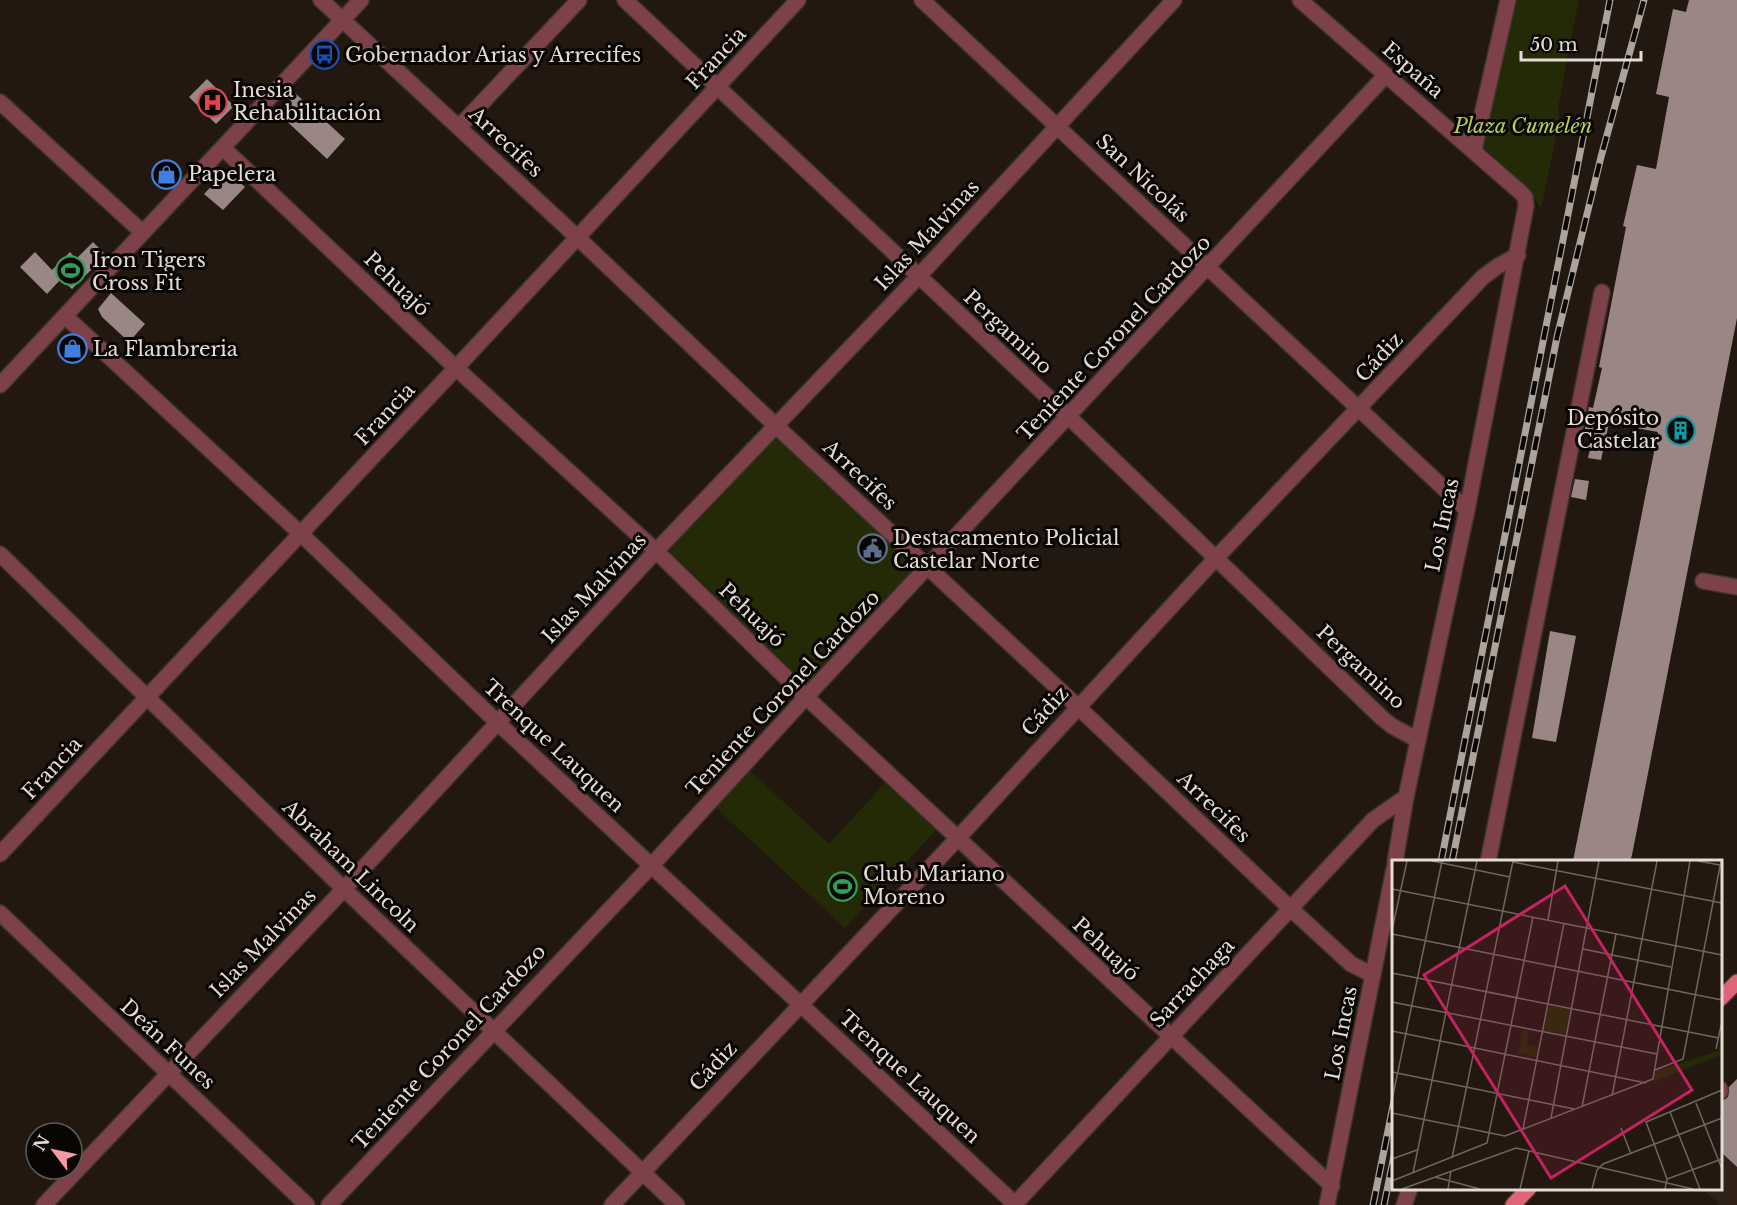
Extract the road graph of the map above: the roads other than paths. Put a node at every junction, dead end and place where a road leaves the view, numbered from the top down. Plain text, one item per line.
1 (321, 0) edge
2 (361, 0) edge
3 (579, 0) edge
4 (626, 0) edge
5 (798, 0) edge
6 (922, 0) edge
7 (1174, 0) edge
8 (1300, 0) edge
9 (1508, 0) edge
10 (344, 20) junction
11 (1386, 75) junction
12 (718, 86) junction
13 (0, 102) edge
14 (1056, 126) junction
15 (459, 127) junction
16 (224, 148) junction
17 (1474, 150) junction
18 (1525, 197) joint
19 (142, 232) junction
20 (577, 237) junction
21 (1518, 255) junction
22 (1208, 267) junction
23 (918, 277) junction
24 (1602, 292) dead end
25 (65, 315) junction
26 (456, 368) junction
27 (0, 385) edge
28 (1358, 409) junction
29 (1069, 417) junction
30 (775, 425) junction
31 (1467, 510) junction
32 (301, 534) junction
33 (656, 551) junction
34 (0, 554) edge
35 (1216, 558) junction
36 (928, 568) junction
37 (1703, 580) dead end
38 (1737, 587) edge
39 (806, 697) junction
40 (147, 698) junction
41 (1077, 706) junction
42 (498, 723) junction
43 (1418, 740) junction
44 (1406, 797) junction
45 (957, 839) junction
46 (0, 854) edge
47 (1395, 860) edge
48 (1488, 860) edge
49 (651, 866) junction
50 (1392, 880) edge
51 (344, 889) junction
52 (1291, 909) junction
53 (0, 913) edge
54 (1373, 975) junction
55 (1737, 982) edge
56 (1722, 997) edge
57 (800, 1003) junction
58 (492, 1031) junction
59 (1169, 1037) junction
60 (168, 1072) junction
61 (642, 1173) junction
62 (1332, 1186) junction
63 (1409, 1190) edge
64 (1527, 1190) edge
65 (44, 1205) edge
66 (307, 1205) edge
67 (329, 1205) edge
68 (612, 1205) edge
69 (677, 1205) edge
70 (1015, 1205) edge
71 (1328, 1205) edge
72 (1404, 1205) edge
73 (1513, 1205) edge

1 - 10 street, Arrecifes
2 - 10 street
3 - 15 street
4 - 12 street, Pergamino
5 - 12 street, Francia
6 - 14 street, San Nicolás
7 - 14 street, Islas Malvinas
8 - 11 street, España
9 - 17 street
10 - 15 street, Arrecifes
10 - 16 street
11 - 17 street, España
11 - 22 street, Teniente Coronel Cardozo
12 - 20 street, Francia
12 - 23 street, Pergamino
13 - 19 street
14 - 22 street, San Nicolás
14 - 23 street, Islas Malvinas
15 - 20 street, Arrecifes
16 - 19 street
16 - 26 street, Pehuajó
17 - 18 street, España
18 - 21 street, Los Incas
19 - 25 street
20 - 26 street, Francia
20 - 30 street, Arrecifes
21 - 28 street, Cádiz
21 - 31 street, Los Incas
22 - 28 street, San Nicolás
22 - 29 street, Teniente Coronel Cardozo
23 - 29 street, Pergamino
23 - 30 street, Islas Malvinas
24 - 48 street
25 - 27 street
25 - 32 street, Trenque Lauquen
26 - 32 street, Francia
26 - 33 street, Pehuajó
28 - 31 street, San Nicolás
28 - 35 street, Cádiz
29 - 35 street, Pergamino
29 - 36 street, Teniente Coronel Cardozo
30 - 33 street, Islas Malvinas
30 - 36 street, Arrecifes
31 - 43 street, Los Incas
32 - 40 street, Francia
32 - 42 street, Trenque Lauquen
33 - 39 street, Pehuajó
33 - 42 street, Islas Malvinas
34 - 40 street, Abraham Lincoln
35 - 41 street, Cádiz
35 - 43 street, Pergamino
36 - 39 street, Teniente Coronel Cardozo
36 - 41 street, Arrecifes
37 - 38 street
39 - 45 street, Pehuajó
39 - 49 street, Teniente Coronel Cardozo
40 - 46 street, Francia
40 - 51 street, Abraham Lincoln
41 - 45 street, Cádiz
41 - 52 street, Arrecifes
42 - 49 street, Trenque Lauquen
42 - 51 street, Islas Malvinas
43 - 44 street, Los Incas
44 - 47 street, Los Incas
44 - 52 street, Sarrachaga
45 - 57 street, Cádiz
45 - 59 street, Pehuajó
49 - 57 street, Trenque Lauquen
49 - 58 street, Teniente Coronel Cardozo
50 - 54 street, Los Incas
51 - 58 street, Abraham Lincoln
51 - 60 street, Islas Malvinas
52 - 54 street, Arrecifes
52 - 59 street, Sarrachaga
53 - 60 street, Deán Funes
54 - 62 street, Los Incas
55 - 56 main road
57 - 61 street, Cádiz
57 - 70 street, Trenque Lauquen
58 - 61 street, Abraham Lincoln
58 - 67 street, Teniente Coronel Cardozo
59 - 62 street, Pehuajó
59 - 70 street, Sarrachaga
60 - 65 street, Islas Malvinas
60 - 66 street, Deán Funes
61 - 68 street, Cádiz
61 - 69 street, Abraham Lincoln
62 - 71 street, Los Incas
63 - 72 street
64 - 73 main road

